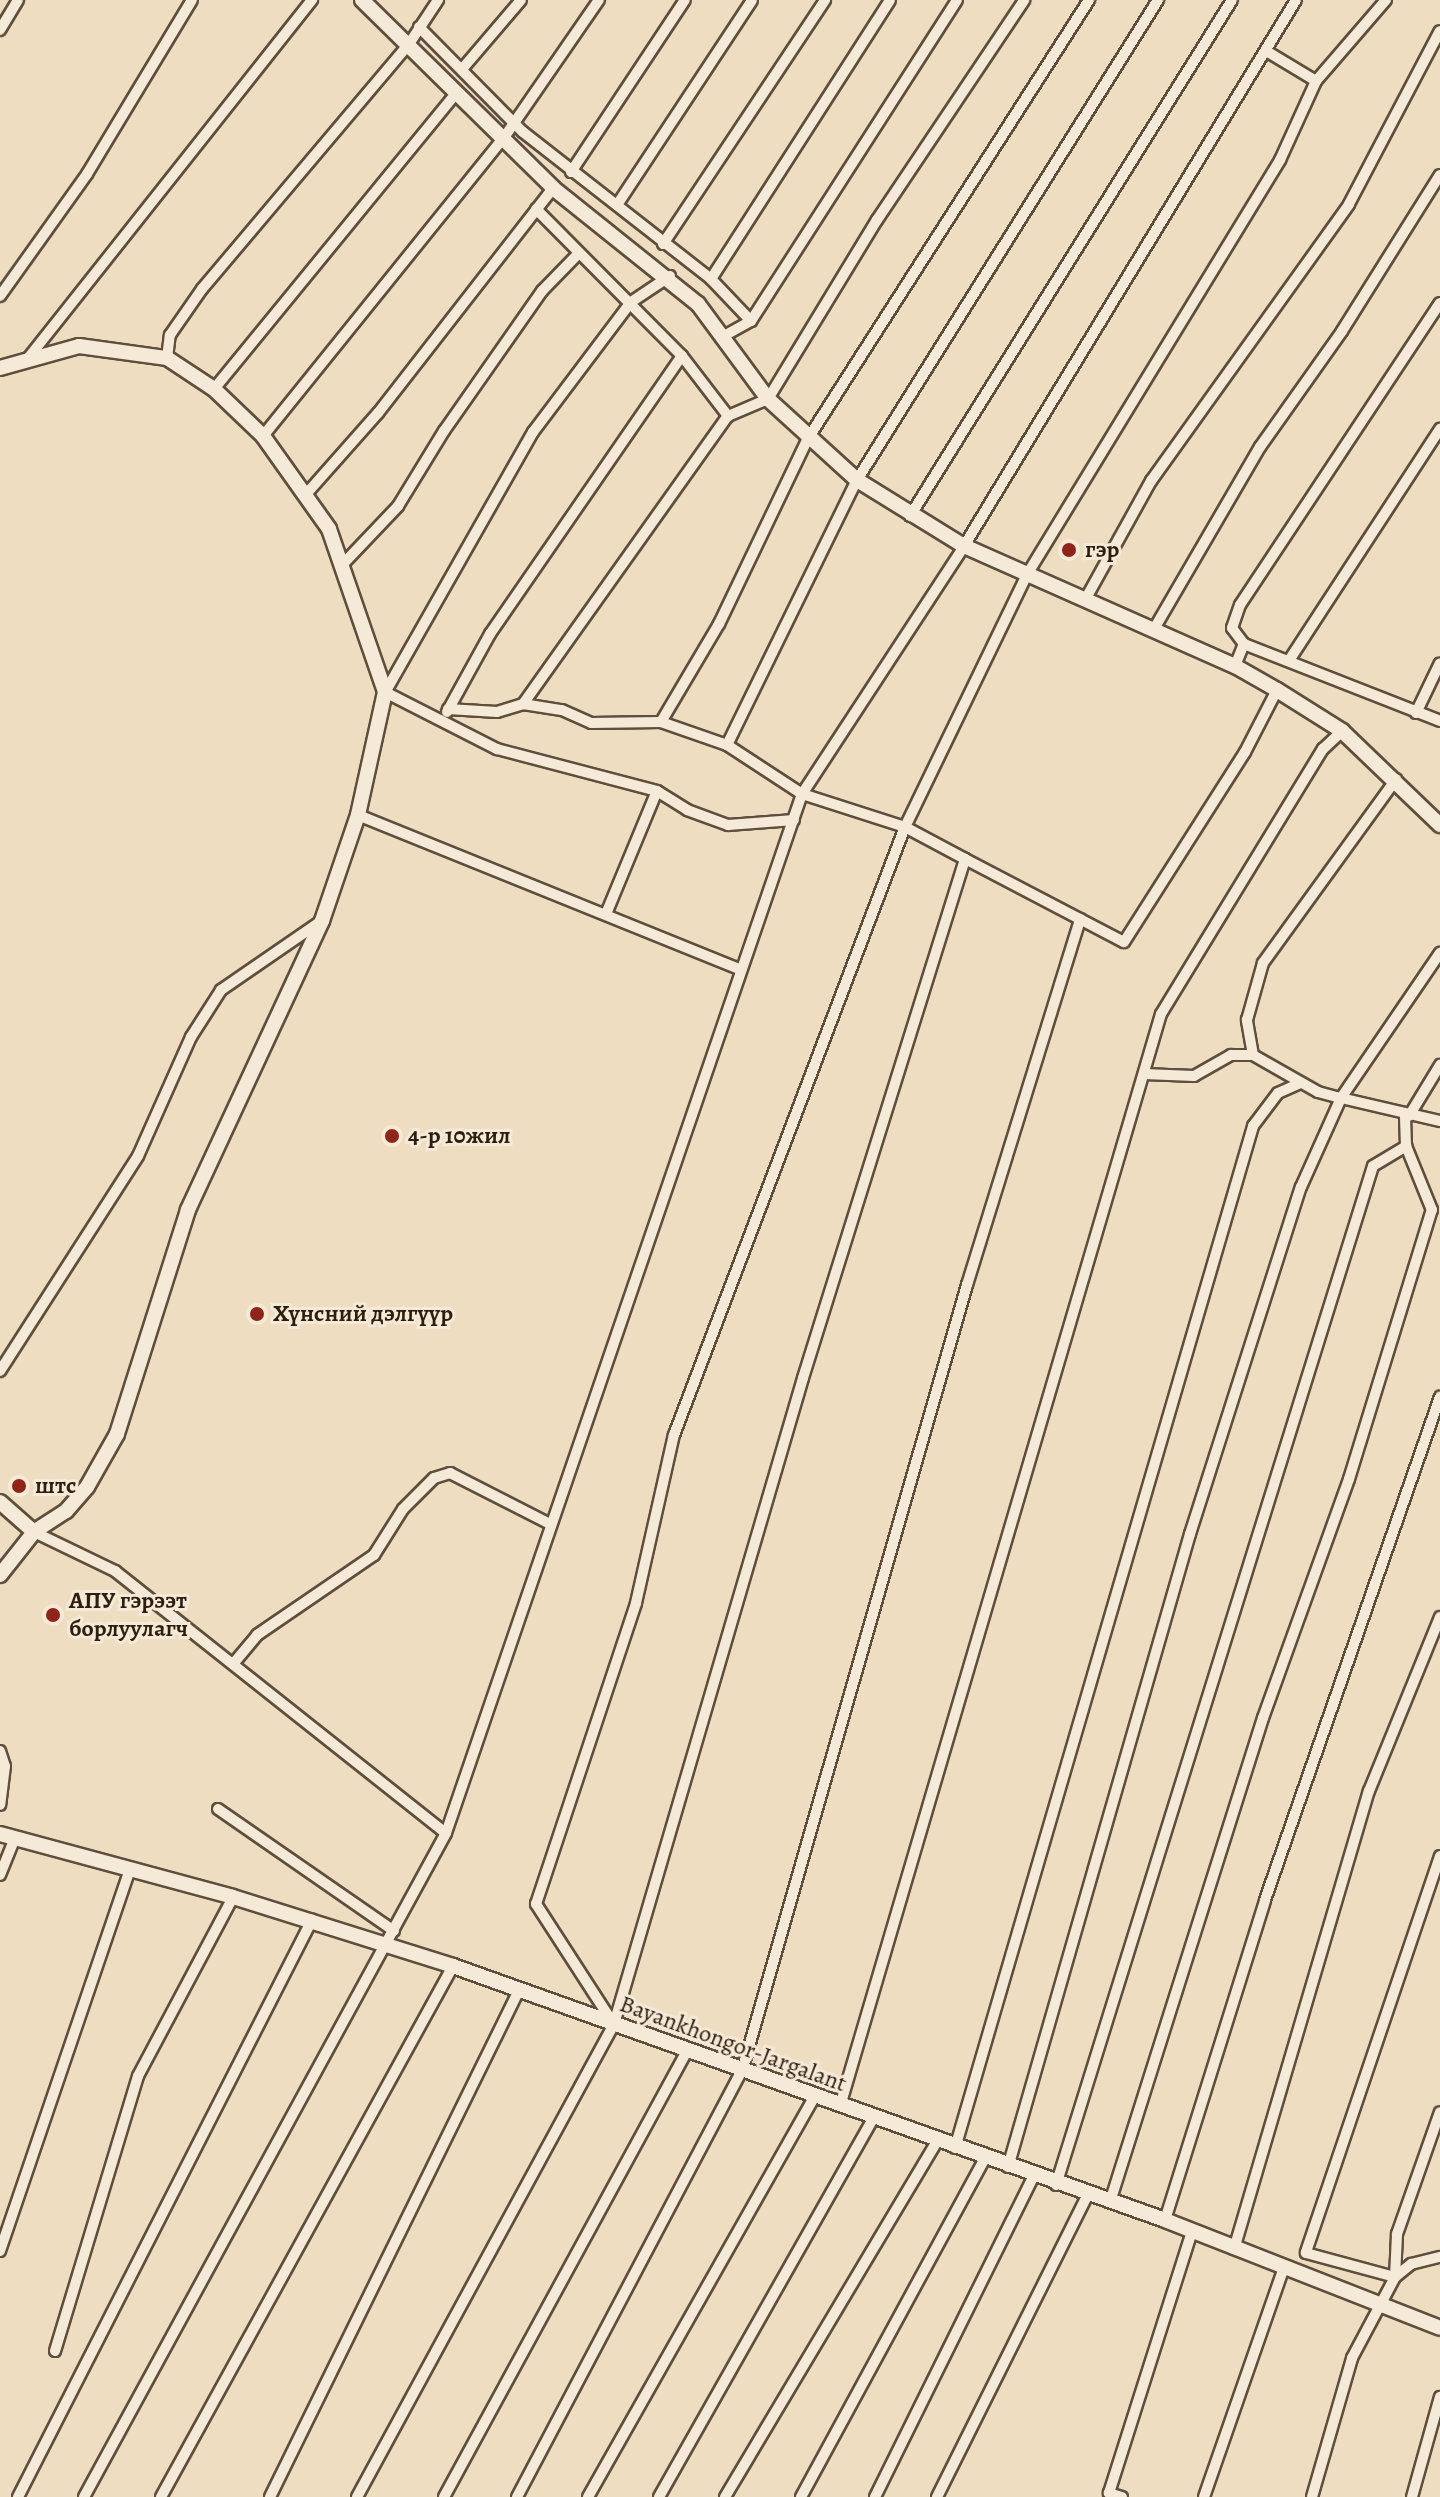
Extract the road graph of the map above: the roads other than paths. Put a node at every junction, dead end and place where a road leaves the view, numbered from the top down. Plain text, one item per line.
1 (18, 0) edge
2 (192, 0) edge
3 (312, 0) edge
4 (362, 0) edge
5 (438, 0) edge
6 (521, 0) edge
7 (599, 0) edge
8 (685, 0) edge
9 (752, 0) edge
10 (825, 0) edge
11 (890, 0) edge
12 (957, 0) edge
13 (1024, 0) edge
14 (1089, 0) edge
15 (1158, 0) edge
16 (1232, 0) edge
17 (1296, 0) edge
18 (1386, 0) edge
19 (419, 27) junction
20 (0, 30) edge
21 (1440, 31) edge
22 (409, 44) junction
23 (1268, 52) junction
24 (463, 68) junction
25 (1316, 81) junction
26 (457, 92) junction
27 (516, 120) junction
28 (503, 139) junction
29 (571, 172) junction
30 (1440, 175) edge
31 (553, 188) junction
32 (617, 205) junction
33 (536, 209) junction
34 (663, 244) junction
35 (578, 254) junction
36 (670, 276) junction
37 (711, 279) junction
38 (0, 296) edge
39 (631, 302) junction
40 (1440, 303) edge
41 (751, 321) junction
42 (722, 337) junction
43 (682, 356) junction
44 (29, 357) junction
45 (167, 358) junction
46 (0, 368) edge
47 (214, 389) junction
48 (768, 399) junction
49 (728, 416) junction
50 (1440, 429) edge
51 (263, 436) junction
52 (807, 440) junction
53 (857, 480) junction
54 (308, 492) junction
55 (910, 516) junction
56 (964, 546) junction
57 (344, 563) junction
58 (1028, 573) junction
59 (1085, 600) junction
60 (1154, 629) junction
61 (1244, 644) junction
62 (1290, 659) junction
63 (1440, 663) edge
64 (1235, 666) junction
65 (1277, 690) junction
66 (385, 692) junction
67 (523, 704) junction
68 (448, 709) junction
69 (1416, 713) junction
70 (443, 721) junction
71 (1440, 721) edge
72 (661, 722) junction
73 (1342, 731) junction
74 (727, 745) junction
75 (1396, 779) junction
76 (657, 791) junction
77 (802, 794) junction
78 (358, 815) junction
79 (794, 820) junction
80 (1440, 825) edge
81 (905, 827) junction
82 (965, 859) junction
83 (606, 914) junction
84 (1080, 919) junction
85 (322, 921) junction
86 (1440, 953) edge
87 (740, 969) junction
88 (1253, 1055) junction
89 (1440, 1065) edge
90 (1144, 1074) junction
91 (1300, 1083) junction
92 (1341, 1098) junction
93 (1407, 1116) junction
94 (1440, 1121) edge
95 (1406, 1146) junction
96 (0, 1371) edge
97 (1440, 1397) edge
98 (0, 1502) edge
99 (550, 1524) junction
100 (34, 1532) junction
101 (0, 1575) edge
102 (1440, 1617) edge
103 (233, 1664) junction
104 (0, 1751) edge
105 (0, 1805) edge
106 (218, 1809) dead end
107 (446, 1833) junction
108 (8, 1836) edge
109 (1440, 1856) edge
110 (130, 1869) junction
111 (0, 1875) edge
112 (233, 1897) junction
113 (312, 1920) junction
114 (394, 1931) junction
115 (385, 1946) junction
116 (453, 1966) junction
117 (519, 1990) junction
118 (614, 2024) junction
119 (687, 2051) junction
120 (742, 2071) junction
121 (814, 2097) junction
122 (840, 2106) junction
123 (1440, 2112) edge
124 (873, 2118) junction
125 (937, 2141) junction
126 (955, 2148) junction
127 (985, 2158) junction
128 (1008, 2167) junction
129 (1033, 2177) junction
130 (1056, 2185) junction
131 (1087, 2196) junction
132 (1110, 2202) junction
133 (1165, 2220) junction
134 (1191, 2234) junction
135 (1234, 2249) junction
136 (0, 2251) edge
137 (1306, 2253) junction
138 (1440, 2257) edge
139 (1290, 2270) junction
140 (1395, 2277) junction
141 (1377, 2305) junction
142 (1440, 2328) edge
143 (55, 2351) dead end
144 (1440, 2397) edge
145 (18, 2497) edge
146 (84, 2497) edge
147 (161, 2497) edge
148 (270, 2497) edge
149 (357, 2497) edge
150 (444, 2497) edge
151 (517, 2497) edge
152 (588, 2497) edge
153 (659, 2497) edge
154 (725, 2497) edge
155 (801, 2497) edge
156 (875, 2497) edge
157 (937, 2497) edge
158 (1122, 2497) edge
159 (1204, 2497) edge
160 (1312, 2497) edge
161 (1412, 2497) edge

1 - 20 street
2 - 38 street
3 - 44 street
4 - 22 street
5 - 19 street
6 - 24 street
7 - 27 street
8 - 29 street
9 - 32 street
10 - 34 street
11 - 37 street
12 - 41 street
13 - 48 street
14 - 52 street
15 - 53 street
16 - 55 street
17 - 23 street
18 - 25 street
19 - 22 street
19 - 24 street
21 - 59 street
22 - 26 street
22 - 45 street
23 - 25 street
23 - 56 street
24 - 27 street
25 - 58 street
26 - 28 street
26 - 47 street
27 - 28 street
27 - 29 street
28 - 31 street
28 - 51 street
29 - 32 street
30 - 60 street
31 - 33 street
31 - 36 street
32 - 34 street
33 - 35 street
33 - 54 street
34 - 37 street
35 - 39 street
35 - 57 street
36 - 39 street
36 - 42 street
37 - 41 street
39 - 43 street
39 - 66 street
40 - 61 street
41 - 42 street
42 - 48 street
43 - 49 street
43 - 68 street
44 - 45 street
44 - 46 street
45 - 47 street
47 - 51 street
48 - 49 street
48 - 52 street
49 - 67 street
50 - 62 street
51 - 54 street
52 - 53 street
52 - 72 street
53 - 55 street
53 - 74 street
54 - 57 street
55 - 56 street
56 - 58 street
56 - 77 street
57 - 66 street
58 - 59 street
58 - 81 street
59 - 60 street
60 - 64 street
61 - 62 street
61 - 64 street
62 - 69 street
63 - 69 street
64 - 65 street
65 - 73 street
65 - 84 street
66 - 70 street
66 - 78 street
67 - 68 street
67 - 72 street
68 - 70 street
69 - 71 street
70 - 76 street
72 - 74 street
73 - 75 street
73 - 90 street
74 - 77 street
75 - 80 street
75 - 88 street
76 - 79 street
76 - 83 street
77 - 79 street
77 - 81 street
78 - 83 street
78 - 85 street
79 - 87 street
81 - 82 street
81 - 118 street
82 - 84 street
82 - 118 street
83 - 87 street
84 - 120 street
85 - 96 street
85 - 100 street
86 - 92 street
87 - 99 street
88 - 90 street
88 - 91 street
89 - 93 street
90 - 122 street
91 - 92 street
91 - 126 street
92 - 93 street
92 - 128 street
93 - 94 street
93 - 95 street
95 - 130 street
95 - 132 street
97 - 133 street
98 - 100 street
99 - 103 street
99 - 107 street
100 - 101 street
100 - 103 street
102 - 135 street
103 - 107 street
104 - 105 street
106 - 114 street
107 - 114 street
108 - 110 street, Bayankhongor-Jargalant
108 - 111 street
109 - 137 street
110 - 112 street, Bayankhongor-Jargalant
110 - 136 street
112 - 113 street, Bayankhongor-Jargalant
112 - 143 street
113 - 115 street, Bayankhongor-Jargalant
113 - 145 street
114 - 115 street
115 - 116 street, Bayankhongor-Jargalant
115 - 146 street
116 - 117 street, Bayankhongor-Jargalant
116 - 147 street
117 - 118 street, Bayankhongor-Jargalant
117 - 148 street
118 - 119 street, Bayankhongor-Jargalant
118 - 149 street
119 - 120 street, Bayankhongor-Jargalant
119 - 150 street
120 - 121 street, Bayankhongor-Jargalant
120 - 151 street
121 - 122 street, Bayankhongor-Jargalant
121 - 152 street
122 - 124 street, Bayankhongor-Jargalant
123 - 140 street
124 - 125 street, Bayankhongor-Jargalant
124 - 153 street
125 - 126 street, Bayankhongor-Jargalant
125 - 154 street
126 - 127 street, Bayankhongor-Jargalant
127 - 128 street, Bayankhongor-Jargalant
127 - 155 street
128 - 129 street, Bayankhongor-Jargalant
129 - 130 street, Bayankhongor-Jargalant
129 - 156 street
130 - 131 street, Bayankhongor-Jargalant
131 - 132 street, Bayankhongor-Jargalant
131 - 157 street
132 - 133 street, Bayankhongor-Jargalant
133 - 134 street, Bayankhongor-Jargalant
134 - 135 street, Bayankhongor-Jargalant
134 - 158 street
135 - 139 street, Bayankhongor-Jargalant
137 - 139 street
137 - 140 street
138 - 140 street
139 - 141 street, Bayankhongor-Jargalant
139 - 159 street
140 - 141 street
141 - 142 street, Bayankhongor-Jargalant
141 - 160 street
144 - 161 street

